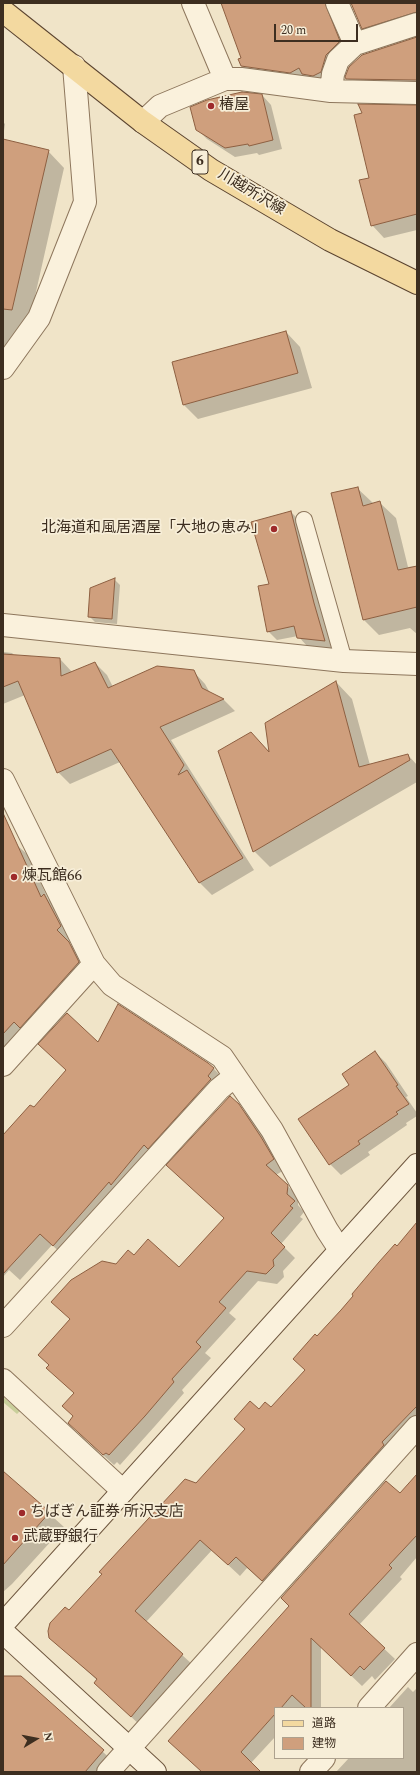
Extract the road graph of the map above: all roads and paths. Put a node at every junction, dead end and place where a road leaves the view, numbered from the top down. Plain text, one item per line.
1 (6, 3) edge
2 (192, 3) edge
3 (337, 3) edge
4 (3, 7) edge
5 (3, 11) edge
6 (417, 24) edge
7 (355, 44) junction
8 (74, 66) junction
9 (225, 79) junction
10 (331, 90) junction
11 (417, 93) edge
12 (143, 122) junction
13 (417, 283) edge
14 (3, 368) edge
15 (304, 520) dead end
16 (3, 625) edge
17 (344, 661) junction
18 (417, 664) edge
19 (3, 780) edge
20 (8, 804) edge
21 (94, 964) junction
22 (3, 1065) edge
23 (235, 1076) junction
24 (413, 1176) edge
25 (340, 1250) junction
26 (3, 1326) edge
27 (3, 1380) edge
28 (417, 1427) edge
29 (123, 1490) junction
30 (3, 1624) edge
31 (3, 1632) edge
32 (417, 1654) edge
33 (369, 1707) edge
34 (129, 1749) junction
35 (323, 1759) edge
36 (108, 1772) edge
37 (155, 1772) edge
38 (311, 1772) edge

1 - 4 street
2 - 9 street
3 - 7 street
5 - 8 main road, 川越所沢線 / 6
6 - 7 street
7 - 10 street
8 - 12 main road, 川越所沢線 / 6
8 - 14 street
9 - 10 street
9 - 12 street
10 - 11 street
12 - 13 main road, 川越所沢線 / 6
15 - 17 lane
16 - 17 street
17 - 18 street
19 - 20 street
20 - 21 street
21 - 22 street
21 - 23 street
23 - 25 street
23 - 26 street
24 - 25 street
25 - 29 street
27 - 29 street
28 - 34 street
29 - 30 street
31 - 34 street
32 - 33 street
34 - 36 street
34 - 37 street
35 - 38 street

